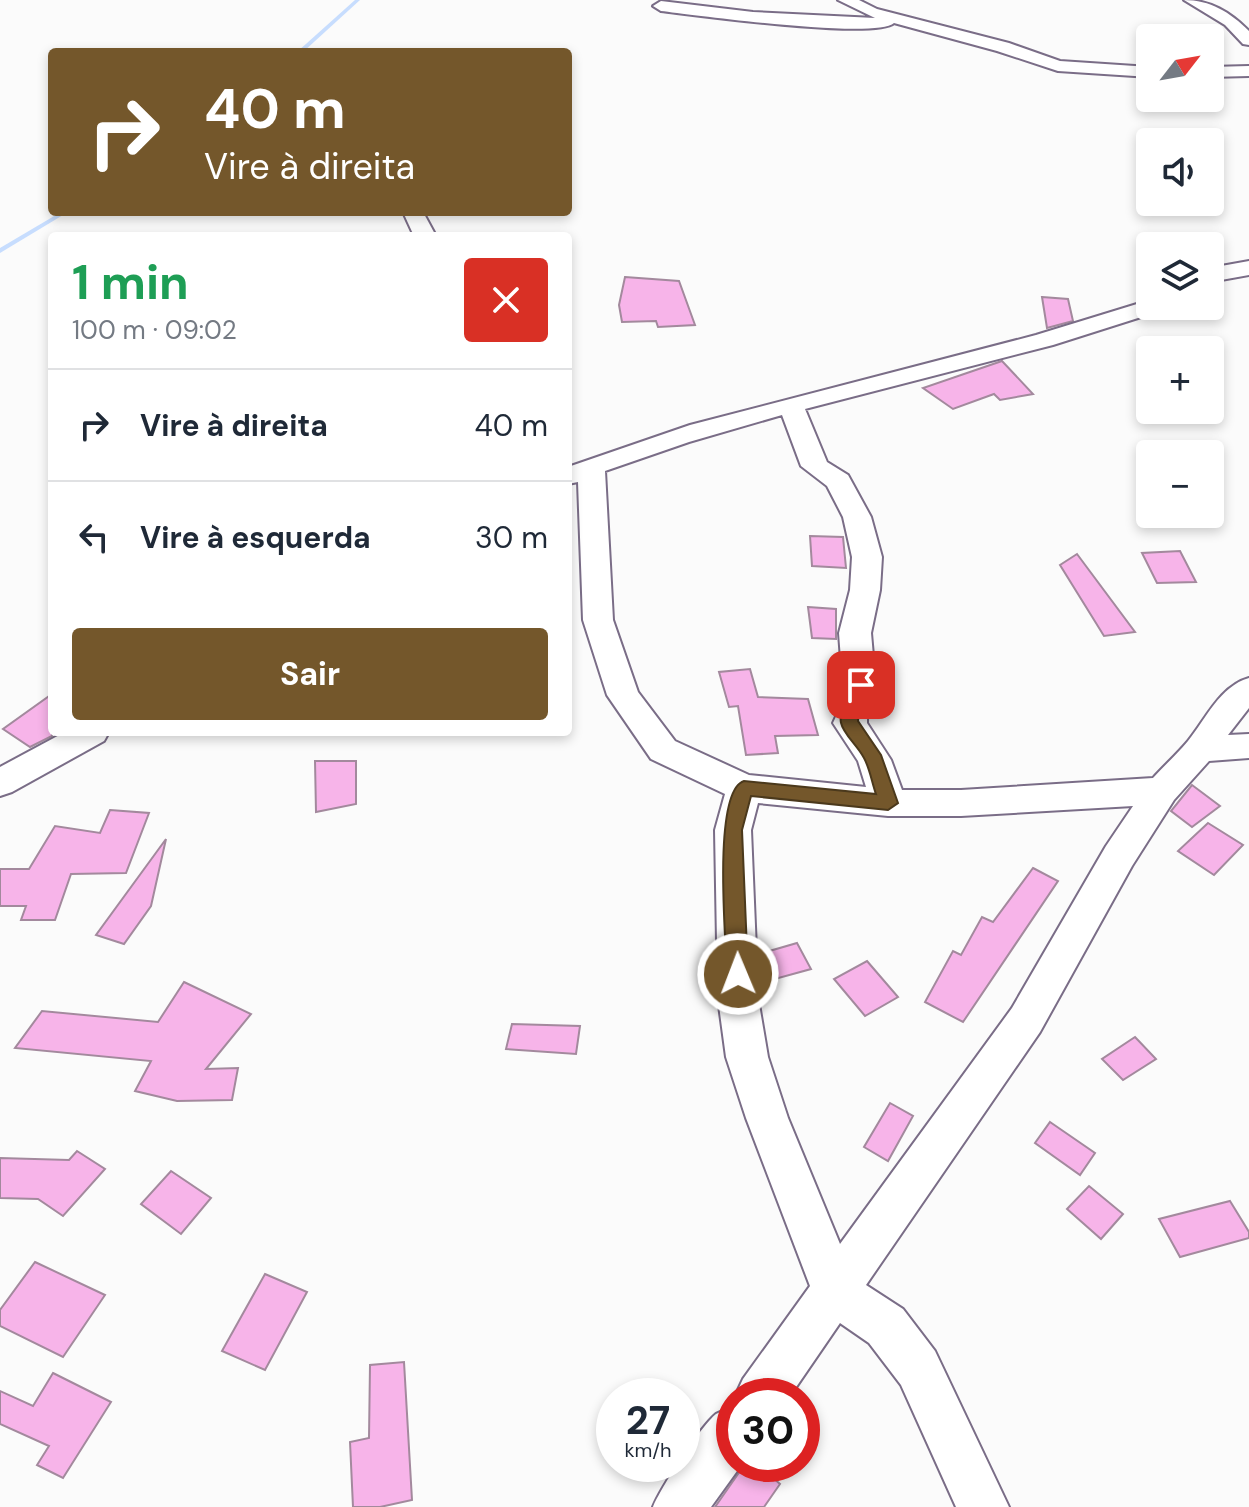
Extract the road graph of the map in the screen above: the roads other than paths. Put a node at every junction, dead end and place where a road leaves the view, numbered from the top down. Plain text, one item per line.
1 (846, 0) edge
2 (1192, 0) edge
3 (661, 6) dead end
4 (903, 21) junction
5 (1249, 40) edge
6 (1136, 71) edge
7 (1249, 71) edge
8 (1224, 72) edge
9 (1249, 268) edge
10 (1224, 272) edge
11 (1136, 311) edge
12 (791, 405) junction
13 (580, 472) edge
14 (1249, 691) edge
15 (85, 736) edge
16 (1249, 746) edge
17 (1200, 749) junction
18 (0, 783) edge
19 (744, 788) junction
20 (1162, 791) junction
21 (888, 803) junction
22 (836, 1293) junction
23 (773, 1378) edge
24 (716, 1457) edge
25 (679, 1507) edge
26 (983, 1507) edge

1 - 4 street
2 - 5 street
3 - 4 street
4 - 6 street
7 - 8 street
9 - 10 street
11 - 12 street
12 - 13 street
12 - 21 street
13 - 19 street
14 - 17 street
15 - 18 street
16 - 17 street
17 - 20 street
19 - 21 street
19 - 22 street
20 - 21 street
20 - 22 street
22 - 23 street
22 - 26 street
24 - 25 street

